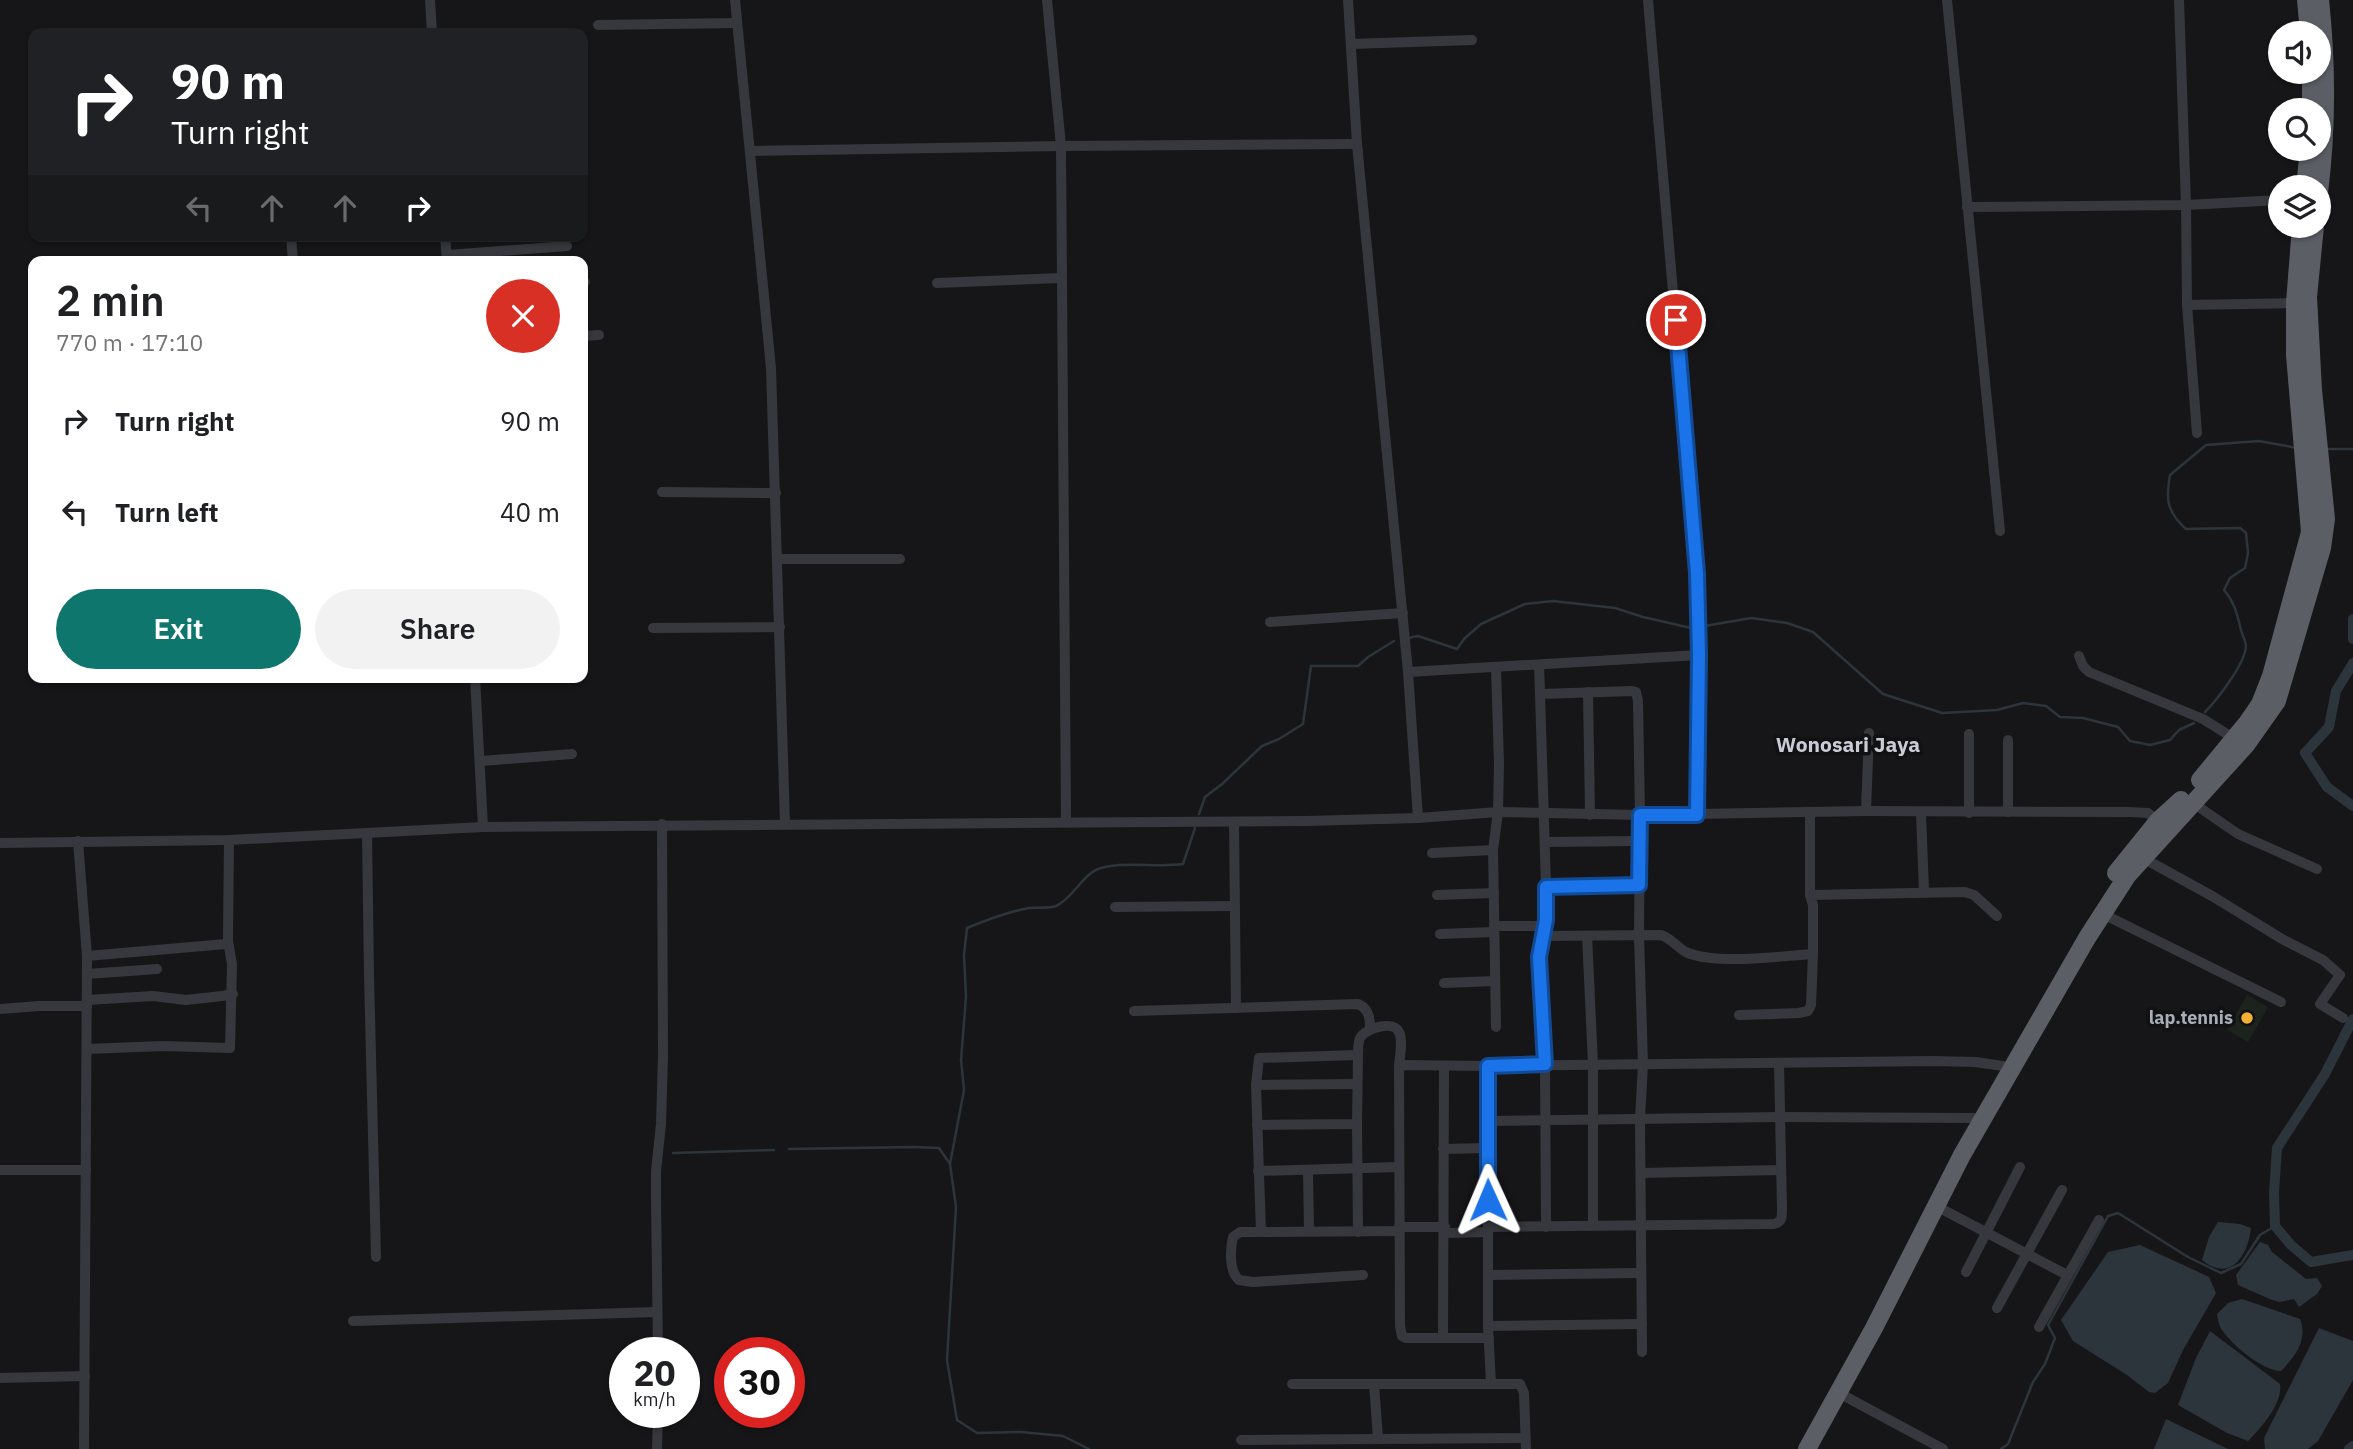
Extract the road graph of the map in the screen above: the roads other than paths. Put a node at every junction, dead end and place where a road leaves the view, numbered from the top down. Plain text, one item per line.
1 (430, 0) edge
2 (735, 0) edge
3 (1047, 0) edge
4 (1348, 0) edge
5 (1648, 0) edge
6 (1947, 0) edge
7 (2179, 0) edge
8 (2306, 0) edge
9 (2320, 0) edge
10 (2308, 21) edge
11 (737, 23) junction
12 (598, 25) dead end
13 (432, 28) edge
14 (1472, 40) dead end
15 (1351, 44) junction
16 (1357, 144) junction
17 (1061, 146) junction
18 (750, 151) junction
19 (2320, 175) edge
20 (2268, 201) edge
21 (2186, 205) junction
22 (1967, 207) junction
23 (2302, 238) edge
24 (2311, 238) edge
25 (567, 246) dead end
26 (467, 256) edge
27 (2304, 257) junction
28 (1061, 278) junction
29 (937, 283) dead end
30 (2295, 303) junction
31 (2187, 305) junction
32 (598, 335) dead end
33 (588, 336) edge
34 (2305, 393) junction
35 (2197, 433) dead end
36 (662, 492) dead end
37 (776, 493) junction
38 (2000, 531) dead end
39 (778, 559) junction
40 (900, 559) dead end
41 (1403, 613) junction
42 (1270, 622) dead end
43 (780, 627) junction
44 (653, 628) dead end
45 (1699, 655) junction
46 (2079, 656) dead end
47 (1539, 665) junction
48 (1496, 668) junction
49 (1408, 672) junction
50 (475, 683) edge
51 (1588, 692) junction
52 (1540, 694) junction
53 (1869, 733) dead end
54 (1969, 734) dead end
55 (2235, 738) junction
56 (2008, 740) dead end
57 (572, 754) dead end
58 (481, 761) junction
59 (2193, 803) junction
60 (1866, 811) junction
61 (1498, 812) junction
62 (2008, 812) junction
63 (1810, 813) junction
64 (1921, 813) junction
65 (1969, 813) junction
66 (1545, 814) junction
67 (1590, 815) junction
68 (1640, 815) junction
69 (1697, 815) junction
70 (1418, 818) junction
71 (1066, 821) junction
72 (2158, 821) junction
73 (1234, 822) junction
74 (662, 824) junction
75 (785, 824) junction
76 (484, 827) junction
77 (368, 833) junction
78 (229, 840) junction
79 (78, 841) junction
80 (1640, 841) junction
81 (1545, 842) junction
82 (0, 843) edge
83 (1493, 850) junction
84 (1432, 853) dead end
85 (2143, 858) junction
86 (2317, 869) dead end
87 (1639, 885) junction
88 (1546, 887) junction
89 (1924, 892) junction
90 (1494, 893) junction
91 (1437, 895) dead end
92 (1811, 895) junction
93 (1235, 906) junction
94 (1115, 907) dead end
95 (2103, 914) junction
96 (1997, 916) dead end
97 (1494, 929) junction
98 (1544, 931) junction
99 (1440, 934) dead end
100 (1587, 936) junction
101 (1639, 936) junction
102 (228, 941) junction
103 (1813, 954) junction
104 (87, 956) junction
105 (157, 969) dead end
106 (87, 974) junction
107 (1495, 981) junction
108 (1444, 983) dead end
109 (228, 995) dead end
110 (2281, 1002) dead end
111 (87, 1003) junction
112 (1236, 1008) junction
113 (0, 1009) edge
114 (1134, 1011) dead end
115 (1739, 1015) dead end
116 (2343, 1018) dead end
117 (1496, 1027) dead end
118 (1370, 1028) junction
119 (87, 1049) junction
120 (1358, 1055) junction
121 (1779, 1063) junction
122 (1545, 1064) junction
123 (1593, 1064) junction
124 (1643, 1064) junction
125 (1399, 1065) junction
126 (1444, 1066) junction
127 (1488, 1066) junction
128 (2003, 1066) junction
129 (1357, 1084) junction
130 (1256, 1086) junction
131 (1781, 1117) junction
132 (1973, 1118) junction
133 (1640, 1119) junction
134 (1487, 1121) junction
135 (1545, 1121) junction
136 (1593, 1121) junction
137 (1357, 1124) junction
138 (1257, 1125) junction
139 (1488, 1148) junction
140 (1443, 1149) junction
141 (1356, 1167) junction
142 (1399, 1167) junction
143 (2020, 1167) dead end
144 (0, 1170) edge
145 (86, 1170) junction
146 (1308, 1170) junction
147 (1781, 1170) junction
148 (1258, 1171) junction
149 (1642, 1174) junction
150 (2062, 1190) dead end
151 (1936, 1206) junction
152 (2099, 1220) dead end
153 (1642, 1224) junction
154 (1593, 1225) junction
155 (1546, 1227) junction
156 (1399, 1229) junction
157 (1445, 1230) junction
158 (1488, 1230) junction
159 (1309, 1231) junction
160 (1986, 1231) junction
161 (1261, 1232) junction
162 (1358, 1232) junction
163 (2027, 1254) junction
164 (376, 1257) dead end
165 (1966, 1272) dead end
166 (1641, 1273) junction
167 (1363, 1275) dead end
168 (1489, 1275) junction
169 (2067, 1275) junction
170 (1997, 1308) dead end
171 (657, 1312) junction
172 (354, 1321) dead end
173 (1642, 1324) junction
174 (2039, 1327) dead end
175 (1489, 1332) junction
176 (658, 1337) edge
177 (1443, 1337) junction
178 (1642, 1352) dead end
179 (85, 1376) junction
180 (0, 1378) edge
181 (1491, 1383) junction
182 (1292, 1384) dead end
183 (1374, 1384) junction
184 (1837, 1392) junction
185 (658, 1428) edge
186 (1378, 1438) junction
187 (1241, 1440) dead end
188 (1525, 1443) edge
189 (84, 1449) edge
190 (657, 1449) edge
191 (1797, 1449) edge
192 (1807, 1449) edge
193 (1943, 1449) edge

1 - 13 street
2 - 11 street
3 - 17 street
4 - 15 street
5 - 45 street
6 - 22 street
7 - 21 street
8 - 10 highway
9 - 19 highway
11 - 12 street
11 - 18 street
14 - 15 street
15 - 16 street
16 - 17 street
16 - 41 street
17 - 18 street
17 - 28 street
18 - 37 street
20 - 21 street
21 - 22 street
21 - 31 street
22 - 38 street
23 - 27 highway
24 - 27 highway
25 - 26 street
27 - 30 highway
27 - 34 highway
28 - 29 street
28 - 71 street
30 - 31 street
30 - 34 highway
31 - 35 street
32 - 33 street
34 - 55 highway
34 - 59 highway
36 - 37 street
37 - 39 street
39 - 40 street
39 - 43 street
41 - 42 street
41 - 49 street
43 - 44 street
43 - 75 street
45 - 47 street
45 - 69 street
46 - 55 street
47 - 48 street
47 - 52 street
48 - 49 street
48 - 61 street
49 - 70 street
50 - 58 street
51 - 52 street
51 - 67 street
51 - 68 street
52 - 66 street
53 - 60 street
54 - 65 street
55 - 72 highway
56 - 62 street
57 - 58 street
58 - 76 street
59 - 85 highway
59 - 86 street
60 - 63 street
60 - 64 street
61 - 66 street
61 - 70 street
61 - 83 street
62 - 65 street
62 - 72 street
63 - 69 street
63 - 92 street
64 - 65 street
64 - 89 street
66 - 67 street
66 - 81 street
67 - 68 street
68 - 69 street
68 - 80 street
70 - 73 street
71 - 73 street
71 - 75 street
72 - 128 highway
73 - 93 street
74 - 75 street
74 - 76 street
74 - 171 street
76 - 77 street
77 - 78 street
77 - 164 street
78 - 79 street
78 - 102 street
79 - 82 street
79 - 104 street
80 - 81 street
80 - 87 street
81 - 88 street
83 - 84 street
83 - 90 street
85 - 95 highway
85 - 116 street
87 - 88 street
87 - 101 street
88 - 98 street
89 - 92 street
89 - 96 street
90 - 91 street
90 - 97 street
92 - 103 street
93 - 94 street
93 - 112 street
95 - 110 street
95 - 151 highway
97 - 98 street
97 - 99 street
97 - 107 street
98 - 100 street
98 - 122 street
100 - 101 street
100 - 123 street
101 - 103 street
101 - 124 street
102 - 104 street
102 - 119 street
103 - 115 street
104 - 106 street
105 - 106 street
106 - 111 street
107 - 108 street
107 - 117 street
109 - 111 street
111 - 113 street
111 - 119 street
112 - 114 street
112 - 118 street
118 - 120 street
118 - 125 street
119 - 145 street
120 - 129 street
120 - 130 street
121 - 124 street
121 - 128 street
121 - 131 street
122 - 123 street
122 - 127 street
122 - 135 street
123 - 124 street
123 - 136 street
124 - 133 street
125 - 126 street
125 - 142 street
126 - 127 street
126 - 140 street
127 - 134 street
128 - 132 highway
129 - 130 street
129 - 137 street
130 - 138 street
131 - 132 street
131 - 133 street
131 - 147 street
132 - 191 highway
133 - 136 street
133 - 149 street
134 - 135 street
134 - 139 street
135 - 136 street
135 - 155 street
136 - 154 street
137 - 138 street
137 - 141 street
138 - 148 street
139 - 140 street
139 - 158 street
140 - 157 street
141 - 142 street
141 - 146 street
141 - 162 street
142 - 156 street
143 - 160 street
144 - 145 street
145 - 179 street
146 - 148 street
146 - 159 street
147 - 149 street
147 - 153 street
148 - 161 street
149 - 153 street
150 - 163 street
151 - 160 street
151 - 184 highway
152 - 169 street
153 - 154 street
153 - 166 street
154 - 155 street
155 - 158 street
156 - 157 street
156 - 162 street
156 - 177 street
157 - 158 street
157 - 177 street
158 - 168 street
159 - 161 street
159 - 162 street
160 - 163 street
160 - 165 street
161 - 167 street
163 - 169 street
163 - 170 street
166 - 168 street
166 - 173 street
168 - 175 street
169 - 174 street
171 - 172 street
171 - 176 street
173 - 175 street
173 - 178 street
175 - 177 street
175 - 181 street
179 - 180 street
179 - 189 street
181 - 183 street
181 - 188 street
182 - 183 street
183 - 186 street
184 - 192 highway
184 - 193 street
185 - 190 street
186 - 187 street
186 - 188 street

